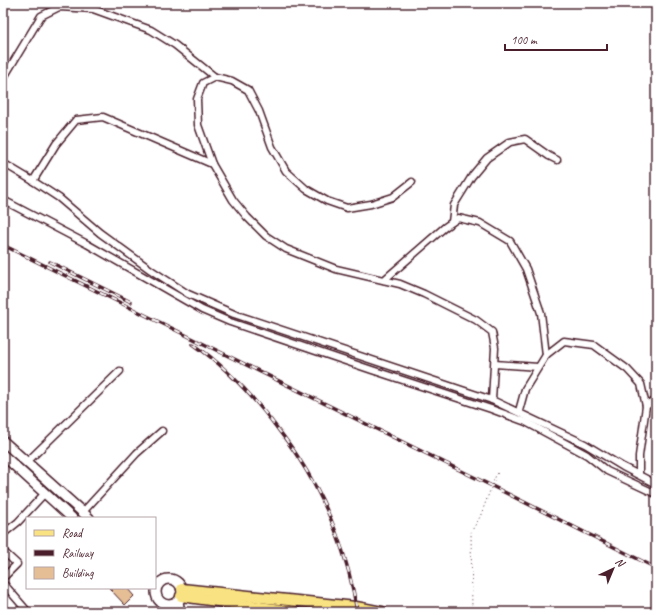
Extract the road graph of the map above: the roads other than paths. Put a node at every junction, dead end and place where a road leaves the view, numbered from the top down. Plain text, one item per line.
1 (84, 3) edge
2 (78, 8) junction
3 (215, 77) junction
4 (3, 79) edge
5 (557, 160) dead end
6 (3, 164) edge
7 (212, 164) junction
8 (33, 181) junction
9 (412, 182) dead end
10 (3, 200) edge
11 (452, 222) junction
12 (384, 280) junction
13 (546, 355) junction
14 (495, 364) junction
15 (538, 367) junction
16 (120, 372) dead end
17 (492, 400) junction
18 (656, 400) edge
19 (646, 406) junction
20 (519, 412) junction
21 (162, 431) dead end
22 (3, 441) edge
23 (3, 455) edge
24 (27, 462) junction
25 (639, 474) junction
26 (656, 484) edge
27 (45, 493) junction
28 (656, 494) edge
29 (86, 515) edge
30 (71, 517) edge
31 (3, 534) edge
32 (3, 551) edge
33 (3, 578) edge
34 (157, 579) edge
35 (3, 583) edge
36 (149, 589) edge
37 (180, 595) junction
38 (156, 596) junction
39 (163, 608) edge
40 (28, 612) edge
41 (180, 612) edge
42 (294, 612) edge
43 (382, 612) edge

1 - 2 street
2 - 3 street
2 - 4 street
3 - 7 street
3 - 9 street
5 - 11 street
6 - 8 street
7 - 8 street
7 - 12 street
8 - 17 street
10 - 28 street
11 - 12 street
11 - 13 street
12 - 14 street
13 - 15 street
13 - 19 street
14 - 15 street
14 - 17 street
15 - 20 street
16 - 24 street
17 - 20 street
18 - 19 street
19 - 25 street
20 - 25 street
21 - 29 street
22 - 24 main road
23 - 27 main road
24 - 29 main road
25 - 26 street
27 - 30 main road
27 - 31 street
32 - 33 street
34 - 37 main road
34 - 38 main road
35 - 40 street
36 - 38 main road
37 - 39 main road
37 - 41 main road
37 - 42 main road
37 - 43 main road
38 - 39 main road

